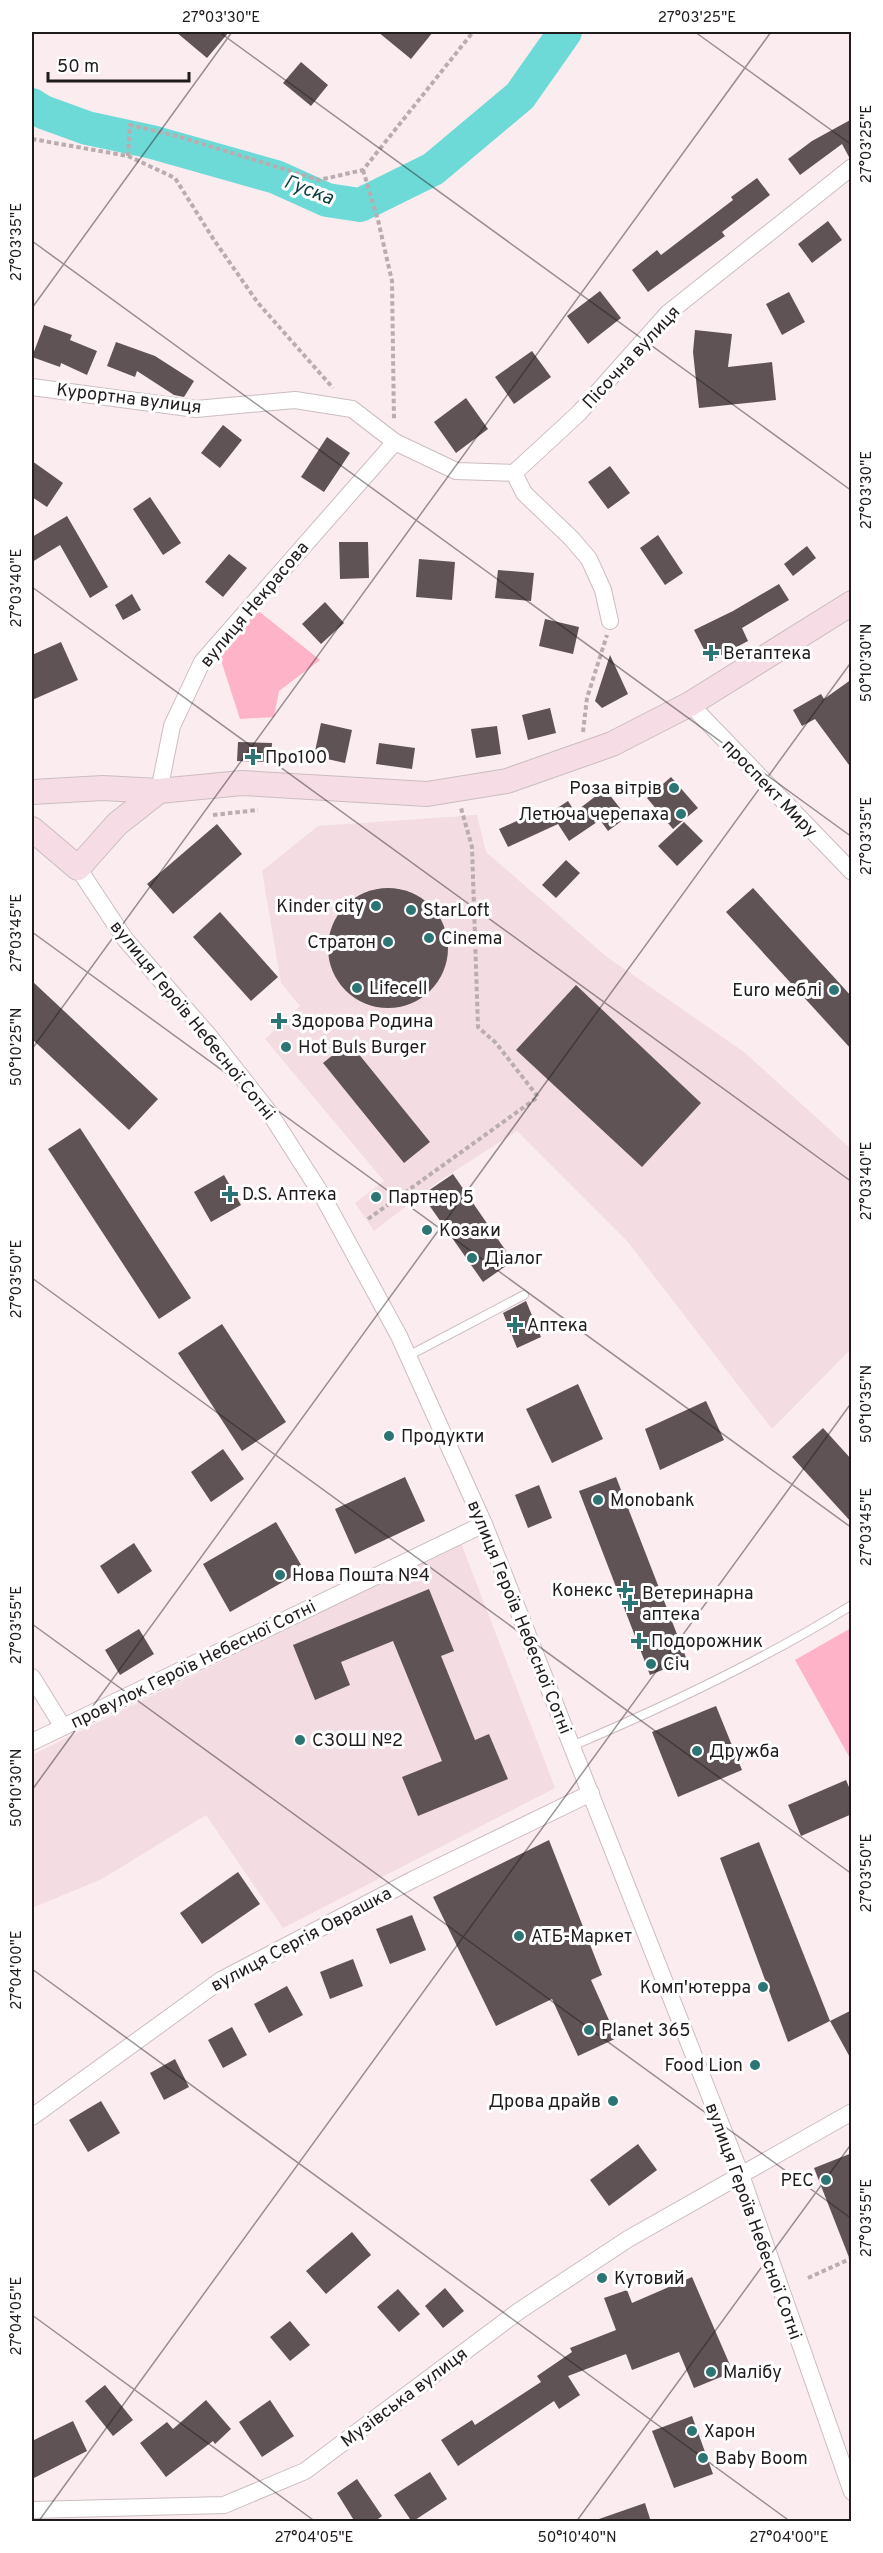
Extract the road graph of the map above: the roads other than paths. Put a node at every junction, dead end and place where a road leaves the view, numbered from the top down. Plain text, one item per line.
1 (852, 168) edge
2 (32, 387) edge
3 (395, 442) junction
4 (514, 473) junction
5 (852, 603) edge
6 (610, 621) road end
7 (690, 704) junction
8 (159, 791) junction
9 (32, 792) edge
10 (32, 829) edge
11 (78, 868) junction
12 (852, 872) edge
13 (524, 1295) dead end
14 (408, 1356) junction
15 (484, 1524) junction
16 (852, 1605) edge
17 (32, 1677) edge
18 (63, 1726) junction
19 (32, 1742) edge
20 (572, 1746) junction
21 (591, 1793) junction
22 (852, 2112) edge
23 (32, 2117) edge
24 (741, 2175) junction
25 (852, 2492) edge
26 (224, 2505) junction
27 (32, 2510) edge
28 (229, 2522) edge

1 - 4 street, Пісочна вулиця
2 - 3 street, Курортна вулиця
3 - 4 street
3 - 8 street, вулиця Некрасова
4 - 6 street
5 - 7 main road
7 - 8 main road
7 - 12 street, проспект Миру
8 - 9 main road
8 - 11 main road
10 - 11 main road, вулиця Героїв Небесної Сотні
11 - 14 street, вулиця Героїв Небесної Сотні
13 - 14 lane
14 - 15 street, вулиця Героїв Небесної Сотні
15 - 18 street, провулок Героїв Небесної Сотні
15 - 20 street, вулиця Героїв Небесної Сотні
16 - 20 lane
17 - 18 street
18 - 19 street, провулок Героїв Небесної Сотні
20 - 21 street, вулиця Героїв Небесної Сотні
21 - 23 street, вулиця Сергія Оврашка
21 - 24 street, вулиця Героїв Небесної Сотні
22 - 24 street, Музівська вулиця
24 - 25 street, вулиця Героїв Небесної Сотні
24 - 26 street, Музівська вулиця
26 - 27 street, Музівська вулиця
26 - 28 street

